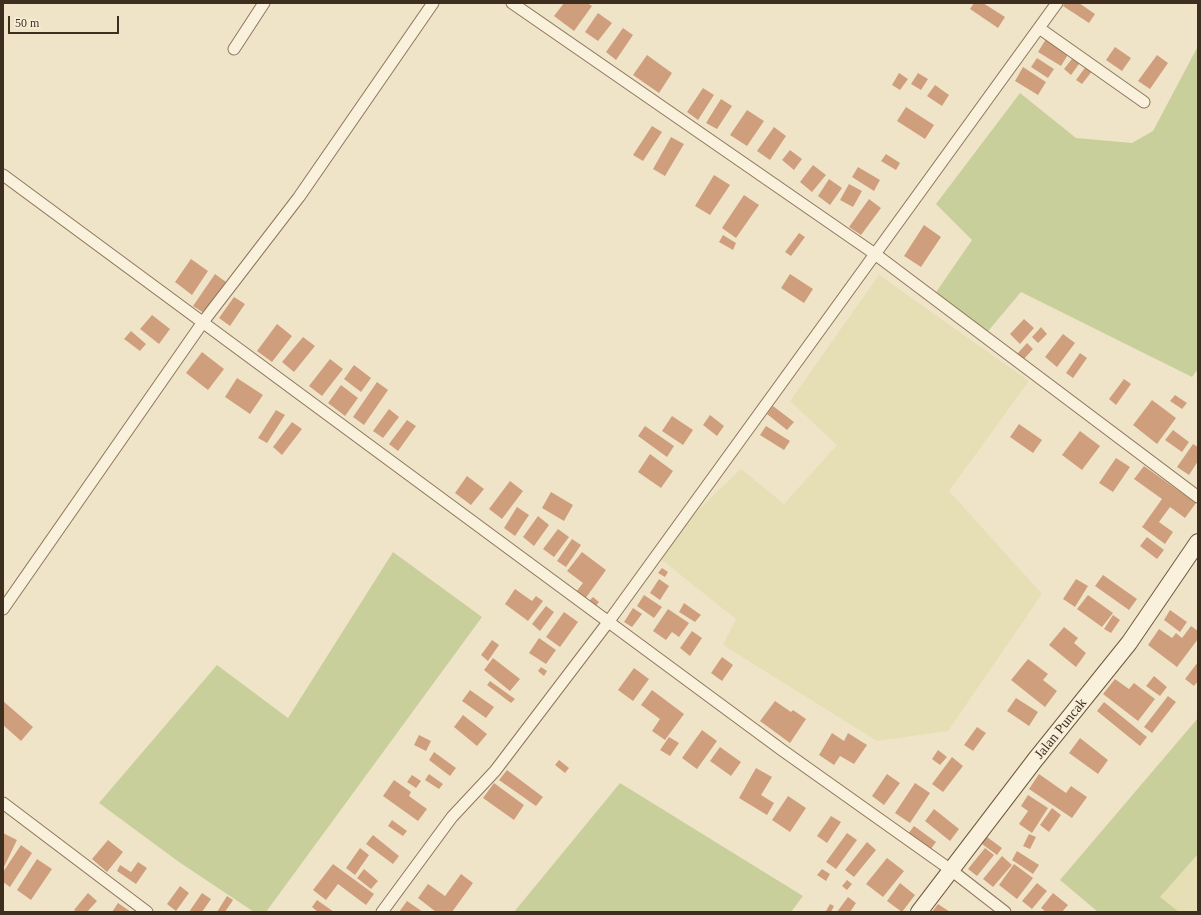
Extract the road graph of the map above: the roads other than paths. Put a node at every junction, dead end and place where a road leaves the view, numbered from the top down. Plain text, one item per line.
1 (264, 3) edge
2 (433, 3) edge
3 (512, 3) edge
4 (1057, 3) edge
5 (1039, 28) junction
6 (234, 49) dead end
7 (1144, 102) dead end
8 (3, 175) edge
9 (875, 254) junction
10 (203, 322) junction
11 (1198, 497) edge
12 (1198, 542) edge
13 (3, 608) edge
14 (609, 620) junction
15 (3, 803) edge
16 (951, 870) junction
17 (147, 912) edge
18 (382, 912) edge
19 (919, 912) edge
20 (1005, 912) edge

1 - 6 street
2 - 10 street
3 - 9 street
4 - 5 street
5 - 7 street
5 - 9 street
8 - 10 street
9 - 11 street
9 - 14 street
10 - 13 street
10 - 14 street
12 - 16 street, Jalan Puncak
14 - 16 street
14 - 18 street
15 - 17 street
16 - 19 street, Jalan Puncak
16 - 20 street

